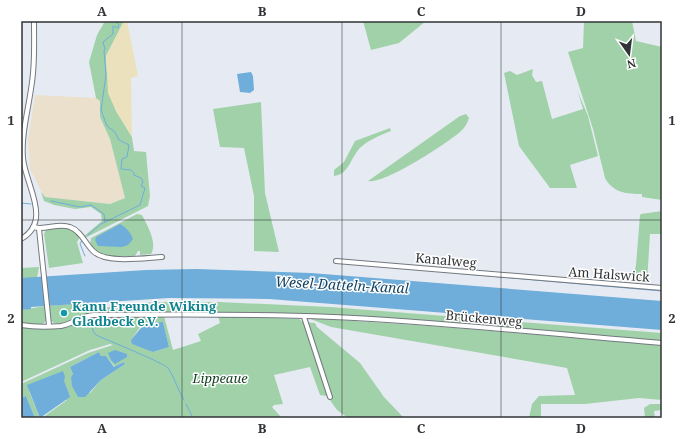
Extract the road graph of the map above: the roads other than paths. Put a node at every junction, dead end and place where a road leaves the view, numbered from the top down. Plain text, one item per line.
1 (34, 21) edge
2 (33, 227) junction
3 (39, 229) junction
4 (21, 239) edge
5 (162, 257) dead end
6 (336, 261) dead end
7 (554, 280) joint
8 (662, 288) edge
9 (304, 317) junction
10 (21, 325) edge
11 (49, 325) junction
12 (662, 343) edge
13 (330, 398) dead end

1 - 2 street
2 - 3 street
2 - 4 street
3 - 5 street
3 - 11 street
6 - 7 street, Kanalweg
7 - 8 street, Am Halswick
9 - 11 street, Brückenweg
9 - 12 street, Brückenweg
9 - 13 street
10 - 11 street, Brückenweg

